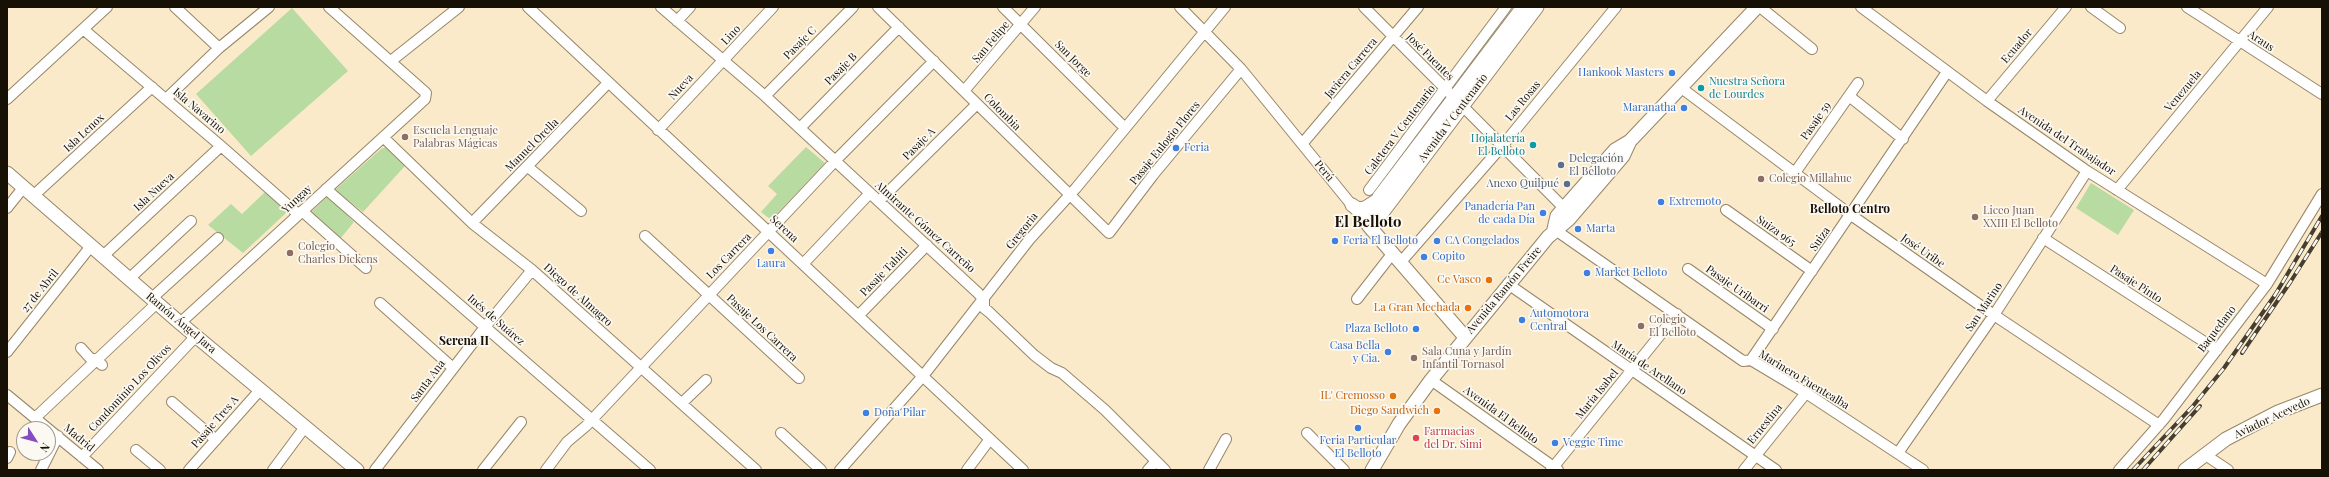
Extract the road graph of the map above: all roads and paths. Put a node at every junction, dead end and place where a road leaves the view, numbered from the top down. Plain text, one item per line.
1 (106, 7) edge
2 (175, 7) edge
3 (269, 7) edge
4 (329, 7) edge
5 (459, 7) edge
6 (661, 7) edge
7 (690, 7) edge
8 (773, 7) edge
9 (852, 7) edge
10 (878, 7) edge
11 (1003, 7) edge
12 (1035, 7) edge
13 (1180, 7) edge
14 (1225, 7) edge
15 (1364, 7) edge
16 (1418, 7) edge
17 (1506, 7) edge
18 (1537, 7) edge
19 (1616, 7) edge
20 (1861, 7) edge
21 (2066, 7) edge
22 (2091, 7) edge
23 (2187, 7) edge
24 (2268, 7) edge
25 (1755, 8) edge
26 (534, 9) edge
27 (1518, 9) edge
28 (677, 21) junction
29 (1021, 24) junction
30 (899, 27) junction
31 (2120, 28) dead end
32 (83, 29) junction
33 (1205, 31) junction
34 (1393, 36) junction
35 (2240, 42) junction
36 (219, 48) junction
37 (1812, 49) dead end
38 (391, 61) junction
39 (722, 61) junction
40 (934, 62) junction
41 (1241, 69) junction
42 (1947, 72) junction
43 (608, 83) junction
44 (1858, 83) dead end
45 (152, 87) junction
46 (1680, 87) junction
47 (1446, 88) junction
48 (964, 92) junction
49 (2322, 94) edge
50 (765, 96) junction
51 (1849, 96) junction
52 (7, 99) edge
53 (166, 99) junction
54 (1987, 101) junction
55 (1458, 102) junction
56 (977, 104) junction
57 (800, 128) junction
58 (1125, 128) junction
59 (658, 130) junction
60 (384, 138) junction
61 (1903, 139) junction
62 (1630, 141) junction
63 (1302, 144) junction
64 (1503, 145) junction
65 (222, 146) junction
66 (834, 161) junction
67 (528, 167) junction
68 (2087, 171) junction
69 (7, 173) edge
70 (1794, 174) junction
71 (326, 189) junction
72 (1369, 190) dead end
73 (2117, 190) junction
74 (28, 192) junction
75 (870, 193) junction
76 (2322, 194) edge
77 (1068, 195) junction
78 (1376, 201) junction
79 (879, 202) junction
80 (1352, 206) junction
81 (7, 208) edge
82 (1564, 208) junction
83 (1726, 210) dead end
84 (581, 211) dead end
85 (300, 213) junction
86 (1852, 215) junction
87 (191, 221) dead end
88 (472, 224) junction
89 (1558, 226) junction
90 (1370, 228) junction
91 (769, 231) junction
92 (1110, 233) joint
93 (645, 236) dead end
94 (218, 238) dead end
95 (2043, 238) junction
96 (927, 245) junction
97 (91, 246) junction
98 (103, 256) junction
99 (1396, 258) junction
100 (804, 263) junction
101 (366, 268) dead end
102 (1688, 269) dead end
103 (532, 270) junction
104 (1812, 271) junction
105 (129, 279) junction
106 (1508, 284) junction
107 (2267, 284) junction
108 (708, 295) junction
109 (1357, 299) dead end
110 (984, 300) junction
111 (154, 301) junction
112 (380, 303) dead end
113 (1677, 314) junction
114 (1994, 315) junction
115 (859, 316) junction
116 (180, 323) junction
117 (485, 327) junction
118 (1773, 329) junction
119 (196, 336) junction
120 (1465, 337) junction
121 (81, 348) dead end
122 (2217, 350) junction
123 (7, 352) edge
124 (1751, 360) junction
125 (99, 362) junction
126 (640, 366) junction
127 (453, 368) junction
128 (1631, 370) junction
129 (923, 376) junction
130 (799, 378) dead end
131 (706, 380) dead end
132 (1431, 380) junction
133 (260, 390) junction
134 (1806, 393) junction
135 (7, 395) edge
136 (2322, 395) edge
137 (172, 402) dead end
138 (682, 404) junction
139 (35, 418) junction
140 (592, 419) junction
141 (521, 422) dead end
142 (2159, 425) junction
143 (305, 427) junction
144 (781, 433) dead end
145 (1307, 433) dead end
146 (58, 436) junction
147 (990, 439) junction
148 (1226, 439) dead end
149 (216, 440) junction
150 (136, 450) dead end
151 (1898, 453) junction
152 (2204, 454) junction
153 (1756, 455) junction
154 (82, 457) junction
155 (1156, 462) junction
156 (1375, 469) edge
157 (1554, 469) edge
158 (41, 470) edge
159 (98, 470) edge
160 (160, 470) edge
161 (189, 470) edge
162 (272, 470) edge
163 (357, 470) edge
164 (374, 470) edge
165 (483, 470) edge
166 (546, 470) edge
167 (650, 470) edge
168 (756, 470) edge
169 (821, 470) edge
170 (840, 470) edge
171 (967, 470) edge
172 (1023, 470) edge
173 (1148, 470) edge
174 (1165, 470) edge
175 (1209, 470) edge
176 (1344, 470) edge
177 (1744, 470) edge
178 (1776, 470) edge
179 (1923, 470) edge
180 (2119, 470) edge
181 (2185, 470) edge
182 (2228, 470) edge

1 - 32 street
2 - 36 street
3 - 36 street
4 - 38 street
5 - 38 street
6 - 28 street, Almirante Gómez Carreño
7 - 28 street
8 - 39 street, Lino
9 - 50 street, Pasaje C
10 - 30 street, Colombia
11 - 29 street, San Jorge
12 - 29 street, San Felipe
13 - 33 street, Perú
14 - 33 street, Gregoria
15 - 34 street, José Fuentes
16 - 34 street, Javiera Carrera
17 - 47 street, Caletera V Centenario
18 - 55 main road, Avenida V Centenario
19 - 64 street, Las Rosas
20 - 42 street, Avenida del Trabajador
21 - 54 street, Ecuador
22 - 31 street
23 - 35 street, Araus
24 - 35 street, Venezuela
25 - 37 street
25 - 46 main road, Avenida Ramón Freire
26 - 43 street, Serena
27 - 55 main road, Avenida V Centenario
28 - 39 street, Almirante Gómez Carreño
29 - 48 street, San Felipe
29 - 58 street, San Jorge
30 - 40 street, Colombia
30 - 57 street, Pasaje B
32 - 45 street, Isla Navarino
32 - 52 street
33 - 41 street, Perú
33 - 58 street, Gregoria
34 - 47 street, José Fuentes
34 - 63 street, Javiera Carrera
35 - 49 street, Araus
35 - 73 street, Venezuela
36 - 53 street
38 - 60 street, Yungay
39 - 50 street, Almirante Gómez Carreño
39 - 59 street, Nueva
40 - 48 street, Colombia
40 - 66 street, Los Carrera
41 - 63 street, Perú
41 - 92 street, Pasaje Eulogio Flores
42 - 54 street, Avenida del Trabajador
42 - 61 street, Suiza
43 - 59 street, Serena
43 - 67 street, Manuel Orella
44 - 51 street, Pasaje 59
45 - 53 street, Isla Navarino
45 - 74 street, Isla Lenox
46 - 62 main road, Avenida Ramón Freire
46 - 70 street, José Uribe
47 - 55 street, José Fuentes
47 - 72 street, Caletera V Centenario
48 - 56 street, Colombia
50 - 57 street, Almirante Gómez Carreño
51 - 61 street
51 - 70 street, Pasaje 59
53 - 65 street, Isla Navarino
54 - 68 street, Avenida del Trabajador
55 - 64 street, José Fuentes
55 - 78 main road, Avenida V Centenario
55 - 90 main road, Avenida V Centenario
56 - 77 street, Colombia
56 - 79 street, Pasaje A
57 - 66 street, Almirante Gómez Carreño
58 - 77 street, Gregoria
59 - 91 street, Serena
60 - 71 street, Yungay
60 - 88 street, Diego de Almagro
61 - 86 street, Suiza
62 - 82 main road, Avenida Ramón Freire
62 - 89 main road, Avenida Ramón Freire
63 - 80 street, Perú
64 - 82 street, José Fuentes
64 - 99 street, Las Rosas
65 - 85 street, Isla Navarino
65 - 98 street, Isla Nueva
66 - 75 street, Almirante Gómez Carreño
66 - 91 street, Los Carrera
67 - 84 street
67 - 88 street, Manuel Orella
68 - 73 street, Avenida del Trabajador
68 - 95 street, San Marino
69 - 74 main road, Ramón Ángel Jara
70 - 86 street, José Uribe
71 - 85 street, Yungay
71 - 117 street, Inés de Suárez
73 - 107 street, Avenida del Trabajador
74 - 81 street, Isla Lenox
74 - 97 main road, Ramón Ángel Jara
75 - 79 street, Almirante Gómez Carreño
75 - 100 street
76 - 107 street, Baquedano
77 - 92 street, Colombia
77 - 110 street, Gregoria
78 - 80 main road
78 - 90 main road, Avenida V Centenario
79 - 96 street, Almirante Gómez Carreño
80 - 90 street, Perú
82 - 89 main road, Avenida Ramón Freire
83 - 104 street, Suiza 965
85 - 101 street, Isla Navarino
85 - 116 street, Yungay
86 - 104 street, Suiza
86 - 114 street, José Uribe
87 - 105 street
88 - 103 street, Diego de Almagro
89 - 106 main road, Avenida Ramón Freire
89 - 113 street, Marinero Fuentealba
90 - 99 main road, Perú
91 - 100 street, Serena
91 - 108 street, Los Carrera
93 - 108 street, Pasaje Los Carrera
94 - 111 street
95 - 114 street, San Marino
95 - 122 street, Pasaje Pinto
96 - 110 street, Almirante Gómez Carreño
96 - 115 street, Pasaje Tahiti
97 - 98 main road, Ramón Ángel Jara
97 - 123 street, 27 de Abril
98 - 105 main road, Ramón Ángel Jara
99 - 109 street, Las Rosas
99 - 120 main road, Perú
100 - 115 street, Serena
102 - 118 street, Pasaje Uribarri
103 - 117 street, Santa Ana
103 - 126 street, Diego de Almagro
104 - 118 street, Suiza
105 - 111 main road, Ramón Ángel Jara
106 - 120 main road, Avenida Ramón Freire
106 - 128 street, María de Arellano
107 - 122 street, Baquedano
108 - 126 street, Los Carrera
108 - 130 street, Pasaje Los Carrera
110 - 129 street, Gregoria
110 - 155 street, Almirante Gómez Carreño
111 - 116 main road, Ramón Ángel Jara
111 - 125 street
112 - 127 street
113 - 124 street, Marinero Fuentealba
113 - 128 street, María Isabel
114 - 142 street, José Uribe
114 - 151 street, San Marino
115 - 129 street, Serena
116 - 119 main road, Ramón Ángel Jara
117 - 127 street, Santa Ana
117 - 140 street, Inés de Suárez
118 - 124 street, Suiza
119 - 133 main road, Ramón Ángel Jara
119 - 154 street, Condominio Los Olivos
120 - 132 main road, Avenida Ramón Freire
121 - 125 street
122 - 142 street, Baquedano
124 - 134 street, Marinero Fuentealba
125 - 139 street
126 - 138 street, Diego de Almagro
126 - 140 street, Los Carrera
127 - 164 street, Santa Ana
128 - 153 street, María de Arellano
128 - 157 street, María Isabel
129 - 147 street, Serena
129 - 170 street, Gregoria
131 - 138 street
132 - 156 main road, Avenida Ramón Freire
132 - 157 street, Avenida El Belloto
133 - 143 main road, Ramón Ángel Jara
133 - 149 street, Pasaje Tres A
134 - 151 street, Marinero Fuentealba
134 - 153 street, Ernestina
135 - 139 street, Madrid
136 - 152 main road, Aviador Acevedo
137 - 149 street
138 - 168 street, Diego de Almagro
139 - 146 street, Madrid
140 - 166 street, Los Carrera
140 - 167 street, Inés de Suárez
141 - 165 street
142 - 180 street, Baquedano
143 - 162 street
143 - 163 main road, Ramón Ángel Jara
144 - 169 street
145 - 176 street
146 - 154 street, Madrid
146 - 158 street
147 - 171 street
147 - 172 street, Serena
148 - 175 street
149 - 161 street, Pasaje Tres A
150 - 160 street
151 - 179 street, Marinero Fuentealba
152 - 181 main road, Aviador Acevedo
152 - 182 street
153 - 177 street, Ernestina
153 - 178 street, María de Arellano
154 - 159 street, Madrid
155 - 173 street
155 - 174 street, Almirante Gómez Carreño

